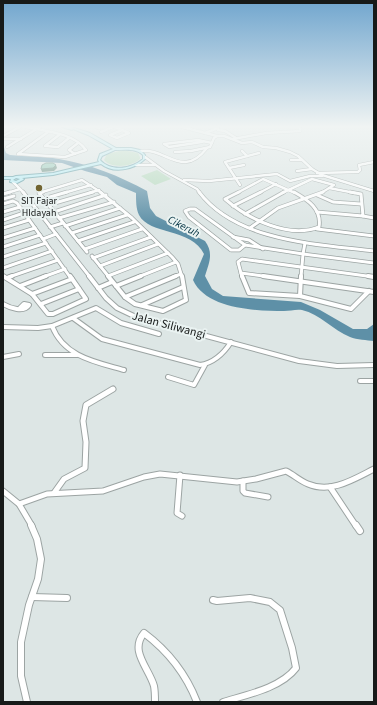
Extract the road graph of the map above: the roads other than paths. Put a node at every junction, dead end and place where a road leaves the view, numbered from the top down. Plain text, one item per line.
1 (100, 160) edge
2 (143, 160) edge
3 (149, 160) edge
4 (172, 160) edge
5 (189, 160) edge
6 (233, 160) edge
7 (291, 160) dead end
8 (302, 160) joint
9 (374, 162) edge
10 (101, 164) junction
11 (136, 165) junction
12 (156, 165) junction
13 (244, 165) dead end
14 (229, 168) junction
15 (312, 169) junction
16 (78, 170) junction
17 (297, 171) dead end
18 (317, 173) junction
19 (325, 176) junction
20 (234, 177) junction
21 (3, 178) edge
22 (12, 180) junction
23 (180, 180) junction
24 (20, 184) junction
25 (276, 184) junction
26 (91, 185) junction
27 (240, 185) dead end
28 (329, 188) junction
29 (289, 189) junction
30 (99, 190) junction
31 (374, 191) edge
32 (3, 193) edge
33 (106, 195) junction
34 (317, 195) junction
35 (14, 196) dead end
36 (305, 198) junction
37 (3, 199) edge
38 (43, 199) junction
39 (114, 202) junction
40 (3, 204) edge
41 (361, 204) junction
42 (48, 205) junction
43 (234, 206) junction
44 (20, 207) junction
45 (120, 208) junction
46 (3, 212) edge
47 (54, 212) junction
48 (317, 212) junction
49 (24, 213) junction
50 (245, 214) junction
51 (127, 215) junction
52 (363, 216) junction
53 (59, 218) junction
54 (374, 218) edge
55 (3, 220) edge
56 (29, 220) junction
57 (259, 220) junction
58 (63, 222) junction
59 (134, 222) junction
60 (65, 226) junction
61 (50, 227) junction
62 (3, 228) edge
63 (35, 228) junction
64 (250, 228) junction
65 (142, 229) junction
66 (317, 229) junction
67 (72, 233) junction
68 (56, 234) junction
69 (40, 235) junction
70 (374, 236) edge
71 (150, 237) junction
72 (233, 237) junction
73 (3, 238) edge
74 (43, 239) junction
75 (78, 241) junction
76 (46, 243) junction
77 (305, 243) junction
78 (158, 244) junction
79 (245, 245) junction
80 (3, 247) edge
81 (263, 249) junction
82 (52, 251) junction
83 (374, 251) edge
84 (168, 253) junction
85 (303, 254) junction
86 (3, 257) edge
87 (58, 260) junction
88 (176, 262) junction
89 (374, 263) edge
90 (100, 266) junction
91 (303, 267) junction
92 (3, 268) edge
93 (65, 269) junction
94 (241, 273) junction
95 (181, 274) junction
96 (108, 276) junction
97 (5, 277) edge
98 (374, 277) edge
99 (72, 278) junction
100 (302, 281) junction
101 (112, 282) junction
102 (20, 286) junction
103 (116, 286) junction
104 (183, 287) junction
105 (98, 288) junction
106 (80, 289) junction
107 (368, 291) junction
108 (374, 292) edge
109 (32, 294) junction
110 (300, 296) junction
111 (126, 297) junction
112 (3, 304) edge
113 (40, 304) junction
114 (141, 306) junction
115 (20, 308) dead end
116 (73, 318) junction
117 (52, 326) junction
118 (3, 327) edge
119 (159, 334) dead end
120 (231, 342) junction
121 (19, 354) dead end
122 (77, 354) junction
123 (45, 355) dead end
124 (3, 357) edge
125 (205, 365) junction
126 (374, 365) edge
127 (124, 370) dead end
128 (168, 377) dead end
129 (360, 380) dead end
130 (374, 381) edge
131 (112, 389) dead end
132 (374, 469) edge
133 (180, 475) junction
134 (243, 481) junction
135 (330, 487) junction
136 (3, 491) edge
137 (54, 493) junction
138 (268, 497) dead end
139 (19, 504) junction
140 (182, 516) dead end
141 (360, 531) dead end
142 (32, 597) junction
143 (67, 598) dead end
144 (213, 600) dead end
145 (28, 702) edge
146 (155, 702) edge
147 (197, 702) edge
148 (223, 702) edge

1 - 10 main road
2 - 11 main road
3 - 12 street
4 - 5 street
6 - 14 street
7 - 8 street
8 - 15 street
9 - 18 street
10 - 11 main road
10 - 16 main road
11 - 12 street
12 - 23 street
13 - 14 street
14 - 20 street
15 - 17 street
15 - 18 street
16 - 24 main road
16 - 24 main road
18 - 19 street
19 - 20 street
19 - 31 street
20 - 23 street
20 - 27 street
21 - 22 main road
22 - 24 main road
22 - 24 street, Jalan Siliwangi
23 - 64 street
24 - 32 street
24 - 61 street, Jalan Siliwangi
25 - 29 street
25 - 43 street
25 - 43 street
26 - 30 street
26 - 38 street
26 - 38 street
28 - 29 street
28 - 34 street
28 - 41 street
29 - 36 street
29 - 50 street
30 - 33 street
30 - 42 street
33 - 39 street
33 - 47 street
34 - 36 street
34 - 41 street
35 - 37 street
36 - 48 street
36 - 57 street
38 - 42 street
39 - 45 street
39 - 53 street
40 - 44 street
41 - 52 street
42 - 47 street
43 - 50 street
44 - 46 street
44 - 49 street
45 - 51 street
45 - 60 street
47 - 53 street
48 - 52 street
48 - 66 street
49 - 55 street
49 - 56 street
50 - 57 street
51 - 59 street
51 - 67 street
52 - 54 street
53 - 58 street
56 - 62 street
56 - 63 street
57 - 64 street
57 - 66 street
58 - 60 street
58 - 61 street
59 - 65 street
59 - 75 street
60 - 67 street
61 - 68 street, Jalan Siliwangi
63 - 69 street
63 - 73 street
64 - 77 street
65 - 71 street
65 - 75 street
66 - 70 street
67 - 75 street
68 - 74 street
68 - 105 street, Jalan Siliwangi
69 - 74 street
69 - 80 street
71 - 78 street
71 - 90 street
72 - 79 street
72 - 79 street
72 - 81 street
74 - 76 street
76 - 82 street
76 - 86 street
77 - 83 street
77 - 85 street
78 - 84 street
78 - 90 street
79 - 81 street
81 - 85 street
82 - 87 street
82 - 92 street
84 - 88 street
84 - 96 street
85 - 89 street
85 - 91 street
87 - 93 street
87 - 97 street
88 - 95 street
88 - 103 street
90 - 96 street
91 - 94 street
91 - 98 street
91 - 100 street
93 - 99 street
93 - 102 street
94 - 100 street
94 - 110 street
95 - 104 street
95 - 111 street
96 - 101 street
97 - 102 street
99 - 106 street
99 - 109 street
100 - 107 street
100 - 110 street
101 - 103 street
101 - 105 street
102 - 109 street
103 - 111 street
104 - 114 street
104 - 114 street
105 - 120 street, Jalan Siliwangi
106 - 113 street
106 - 113 street
107 - 108 street
107 - 110 street
109 - 113 street
111 - 114 street
112 - 115 street
116 - 117 street
116 - 119 street
116 - 125 street
117 - 118 street
117 - 122 street
120 - 125 street
120 - 126 street, Jalan Siliwangi
121 - 124 street
122 - 123 street
122 - 127 street
125 - 128 street
129 - 130 street
131 - 137 street
132 - 135 street
133 - 134 street
133 - 137 street
133 - 140 street
134 - 135 street
134 - 138 street
135 - 141 street
136 - 139 street
137 - 139 street
139 - 142 street
142 - 143 street
142 - 145 street
144 - 148 street
146 - 147 street

